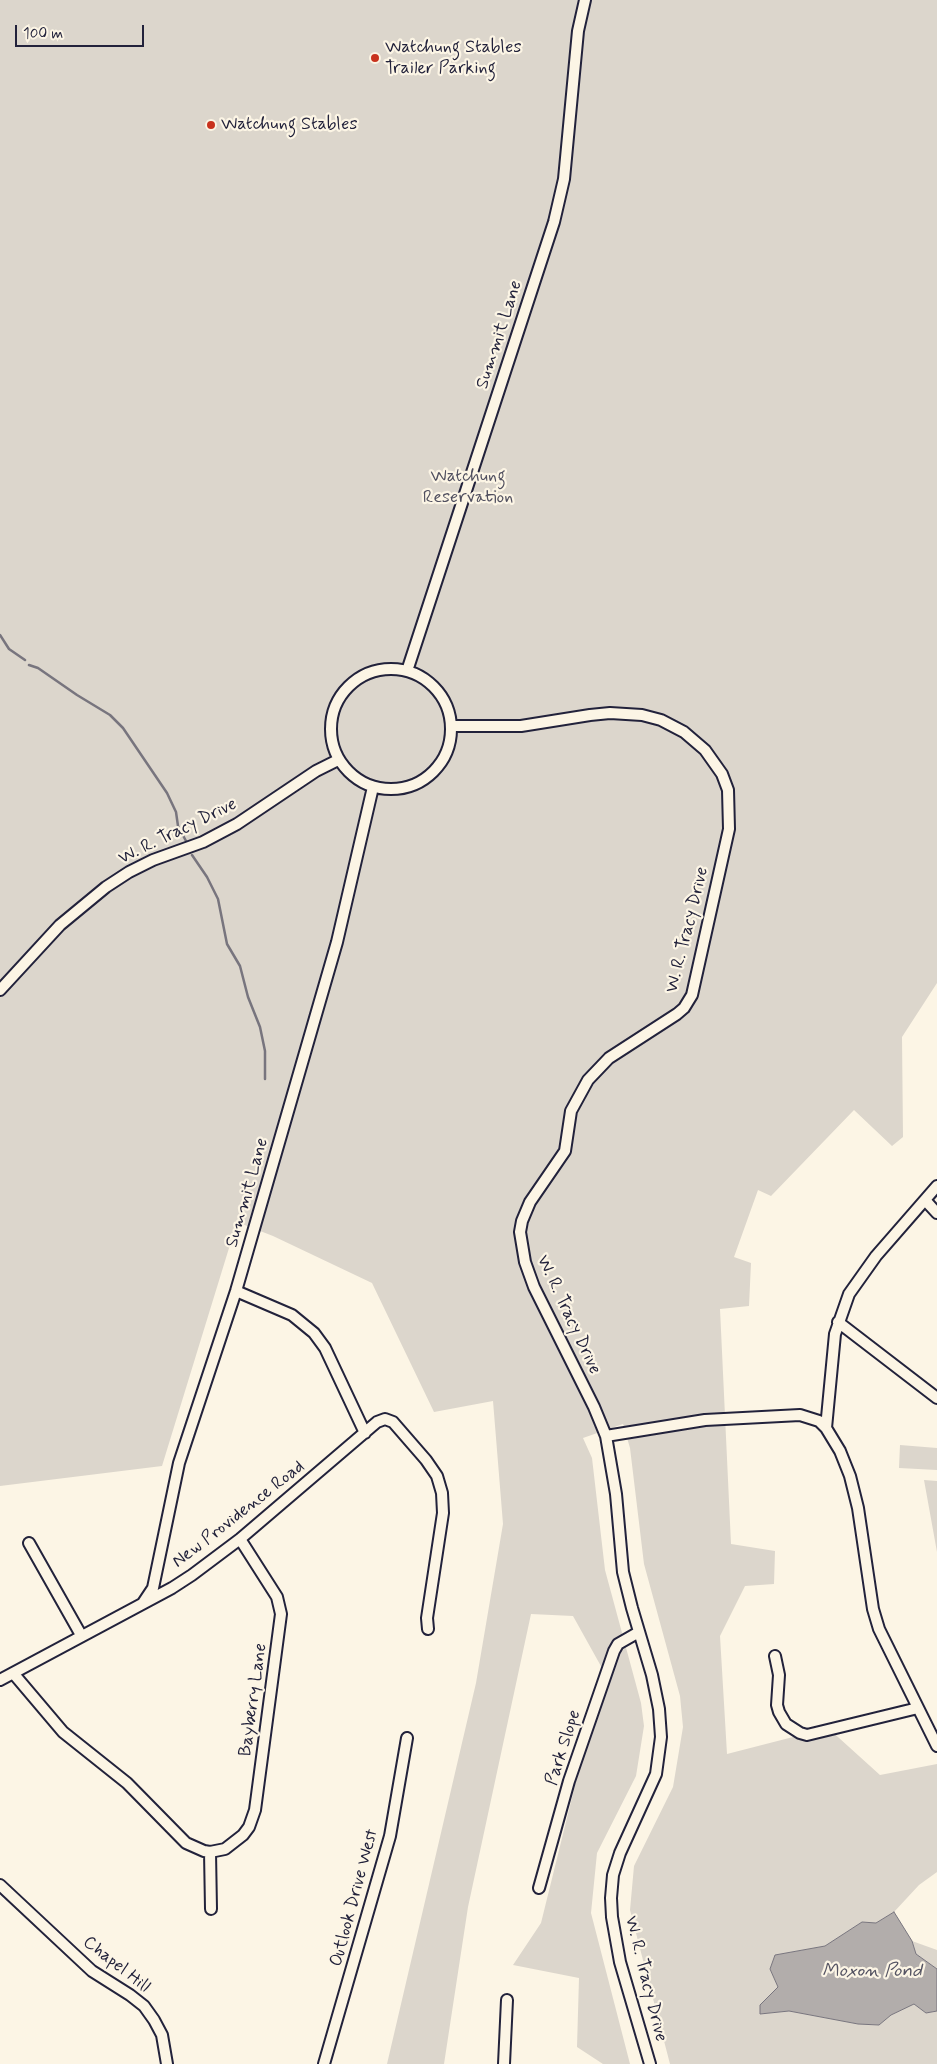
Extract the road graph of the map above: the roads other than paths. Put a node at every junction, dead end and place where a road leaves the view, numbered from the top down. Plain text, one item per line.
1 (585, 0) edge
2 (407, 671) junction
3 (451, 726) junction
4 (338, 760) junction
5 (373, 787) junction
6 (0, 990) edge
7 (937, 1186) edge
8 (925, 1200) junction
9 (937, 1213) edge
10 (236, 1291) junction
11 (838, 1322) junction
12 (937, 1398) edge
13 (826, 1428) junction
14 (365, 1433) junction
15 (606, 1436) junction
16 (240, 1539) junction
17 (28, 1543) dead end
18 (143, 1603) junction
19 (428, 1629) dead end
20 (639, 1632) junction
21 (81, 1635) junction
22 (775, 1656) dead end
23 (13, 1673) junction
24 (0, 1680) edge
25 (918, 1708) junction
26 (407, 1738) dead end
27 (937, 1746) edge
28 (210, 1852) junction
29 (0, 1885) edge
30 (538, 1888) dead end
31 (211, 1909) dead end
32 (507, 2000) dead end
33 (166, 2064) edge
34 (324, 2064) edge
35 (504, 2064) edge
36 (650, 2064) edge

1 - 2 street, Summit Lane
2 - 3 street
2 - 4 street
3 - 5 street
3 - 15 street, W. R. Tracy Drive
4 - 5 street
4 - 6 street, W. R. Tracy Drive
5 - 10 street, Summit Lane
7 - 8 street
8 - 9 street
8 - 11 street
10 - 14 street
10 - 18 street, Summit Lane
11 - 12 street
11 - 13 street
13 - 15 street
13 - 25 street
14 - 16 street, New Providence Road
14 - 19 street, New Providence Road
15 - 20 street, W. R. Tracy Drive
16 - 18 street, New Providence Road
16 - 28 street, Bayberry Lane
17 - 21 street
18 - 21 street, New Providence Road
20 - 30 street, Park Slope
20 - 36 street, W. R. Tracy Drive
21 - 23 street, New Providence Road
22 - 25 street
23 - 24 street, New Providence Road
23 - 28 street
25 - 27 street
26 - 34 street, Outlook Drive West
28 - 31 street
29 - 33 street, Chapel Hill
32 - 35 street

